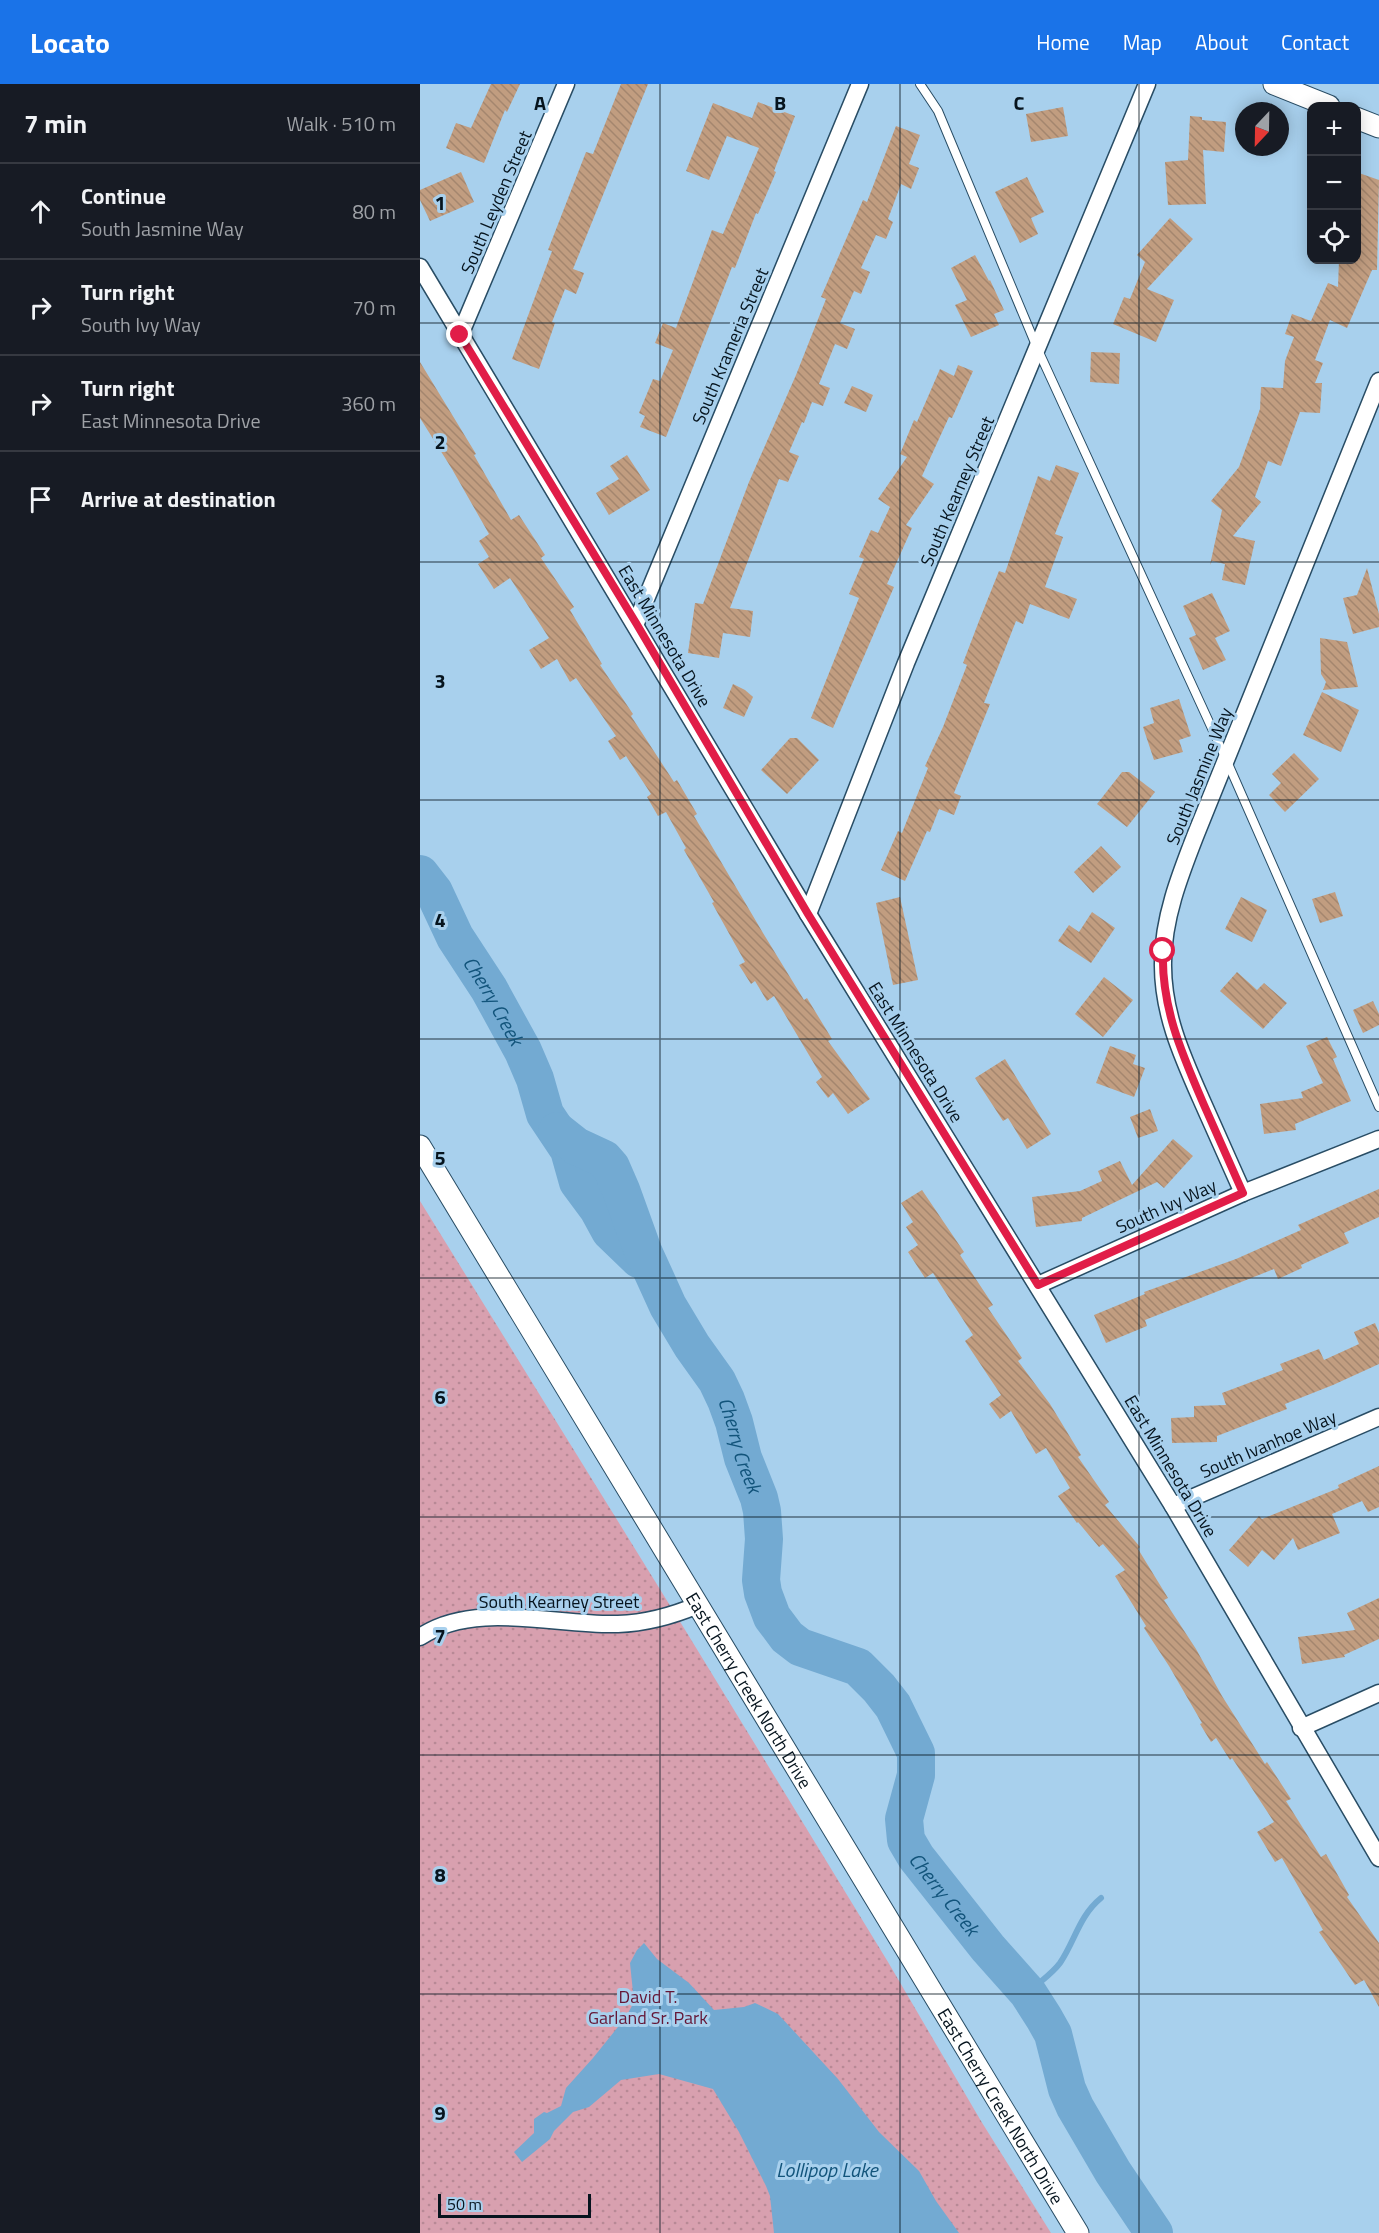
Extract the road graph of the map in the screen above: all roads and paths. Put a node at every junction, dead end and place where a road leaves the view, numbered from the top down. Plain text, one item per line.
1 (566, 84) edge
2 (860, 84) edge
3 (920, 84) edge
4 (1147, 84) edge
5 (1274, 84) edge
6 (1319, 102) edge
7 (1361, 120) edge
8 (1379, 127) edge
9 (420, 267) edge
10 (460, 335) junction
11 (1038, 350) junction
12 (1379, 381) edge
13 (636, 623) junction
14 (1226, 759) junction
15 (808, 914) junction
16 (1379, 1107) edge
17 (1379, 1139) edge
18 (420, 1146) edge
19 (1243, 1193) junction
20 (1038, 1285) junction
21 (1379, 1417) edge
22 (1173, 1506) junction
23 (698, 1605) junction
24 (420, 1637) edge
25 (1379, 1693) edge
26 (1302, 1728) junction
27 (1379, 1858) edge
28 (1078, 2233) edge

1 - 10 street, South Leyden Street
2 - 13 street, South Krameria Street
3 - 11 lane
4 - 11 street, South Kearney Street
5 - 6 street
7 - 8 street
9 - 10 street, East Minnesota Drive
10 - 13 street, East Minnesota Drive
11 - 14 lane
11 - 15 street, South Kearney Street
12 - 14 street, South Jasmine Way
13 - 15 street, East Minnesota Drive
14 - 16 lane
14 - 19 street, South Jasmine Way
15 - 20 street, East Minnesota Drive
17 - 19 street, South Ivy Way
18 - 23 street, East Cherry Creek North Drive
19 - 20 street, South Ivy Way
20 - 22 street, East Minnesota Drive
21 - 22 street, South Ivanhoe Way
22 - 26 street, East Minnesota Drive
23 - 24 street, South Kearney Street
23 - 28 street, East Cherry Creek North Drive
25 - 26 street
26 - 27 street, East Minnesota Drive

